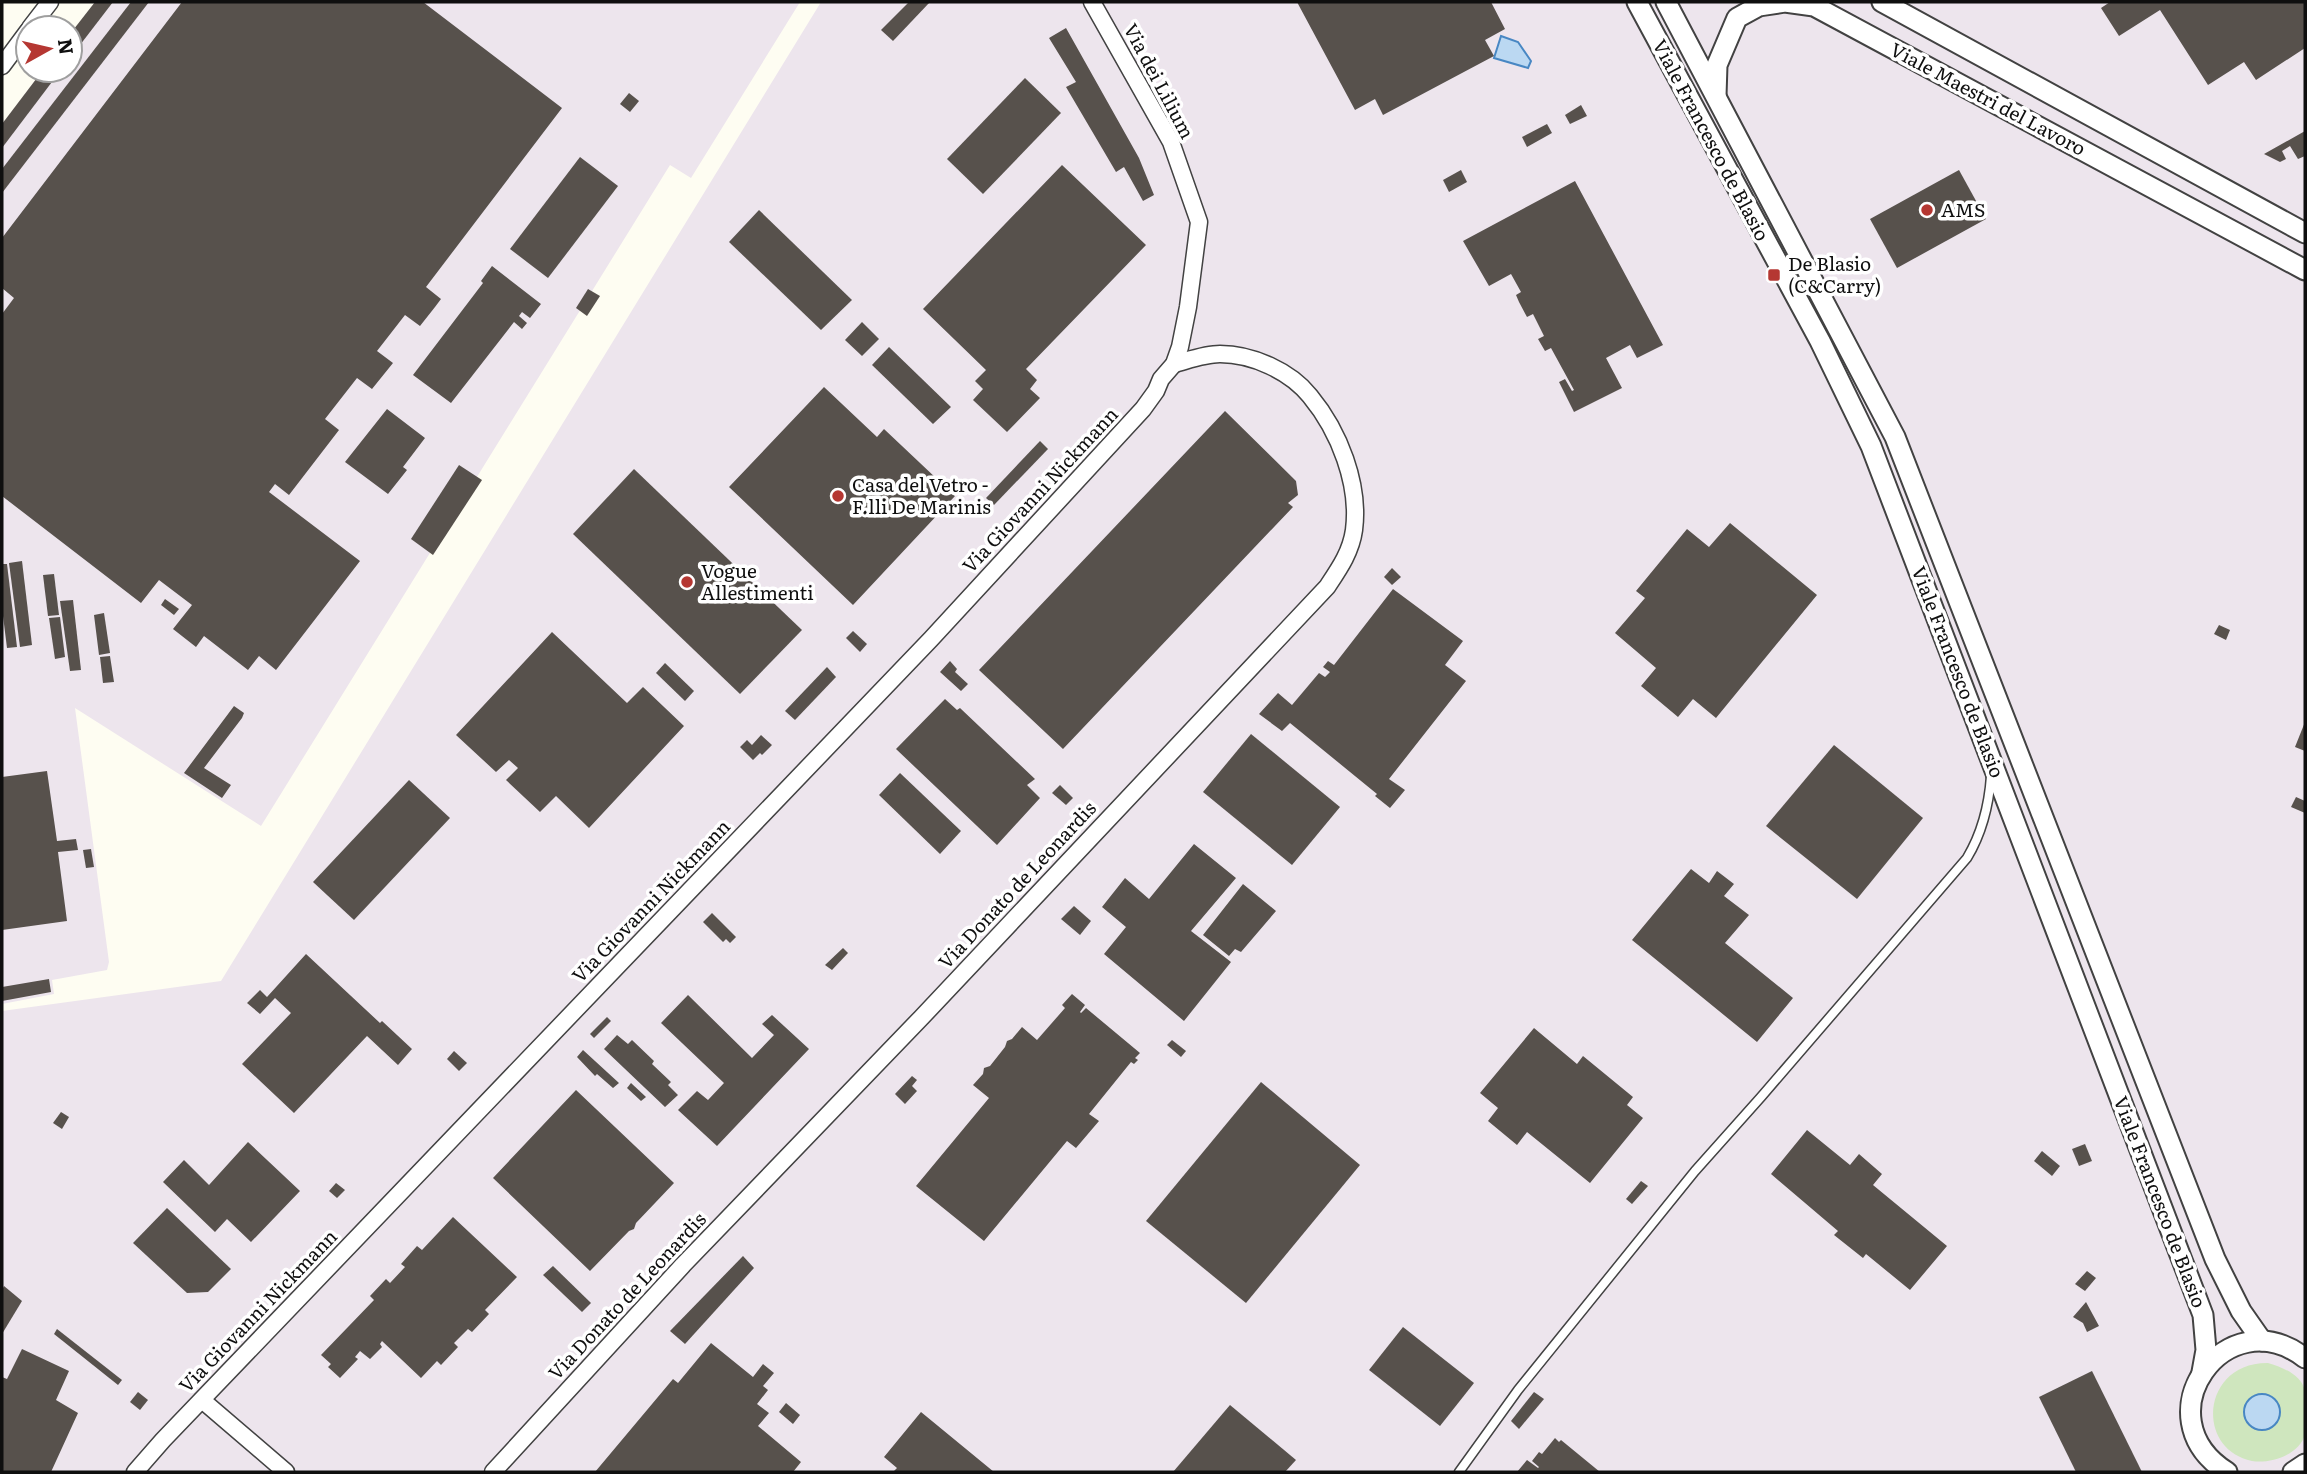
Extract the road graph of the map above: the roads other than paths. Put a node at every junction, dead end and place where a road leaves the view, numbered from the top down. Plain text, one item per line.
1 (1092, 2) edge
2 (1637, 2) edge
3 (1666, 2) edge
4 (1882, 2) edge
5 (14, 50) edge
6 (2, 66) edge
7 (1716, 97) junction
8 (2305, 233) edge
9 (2305, 270) edge
10 (1180, 347) joint
11 (1174, 365) junction
12 (1993, 762) junction
13 (2262, 1341) junction
14 (2305, 1359) edge
15 (2202, 1372) junction
16 (202, 1400) junction
17 (2305, 1464) edge
18 (135, 1472) edge
19 (286, 1472) edge
20 (493, 1472) edge
21 (1460, 1472) edge
22 (2227, 1472) edge
23 (2293, 1472) edge

1 - 10 street, Via dei Lilium
2 - 12 street, Viale Francesco de Blasio
3 - 7 street, Viale Francesco de Blasio
4 - 8 street, Viale Maestri del Lavoro
5 - 6 street
7 - 9 street, Viale Maestri del Lavoro
7 - 13 street, Viale Francesco de Blasio
10 - 11 street, Via Giovanni Nickmann
11 - 16 street, Via Giovanni Nickmann
11 - 20 street, Via Donato de Leonardis
12 - 15 street, Viale Francesco de Blasio
12 - 21 lane
13 - 14 street
13 - 15 street
15 - 22 street, Viale Francesco de Blasio
16 - 18 street, Via Giovanni Nickmann
16 - 19 street
17 - 23 street

